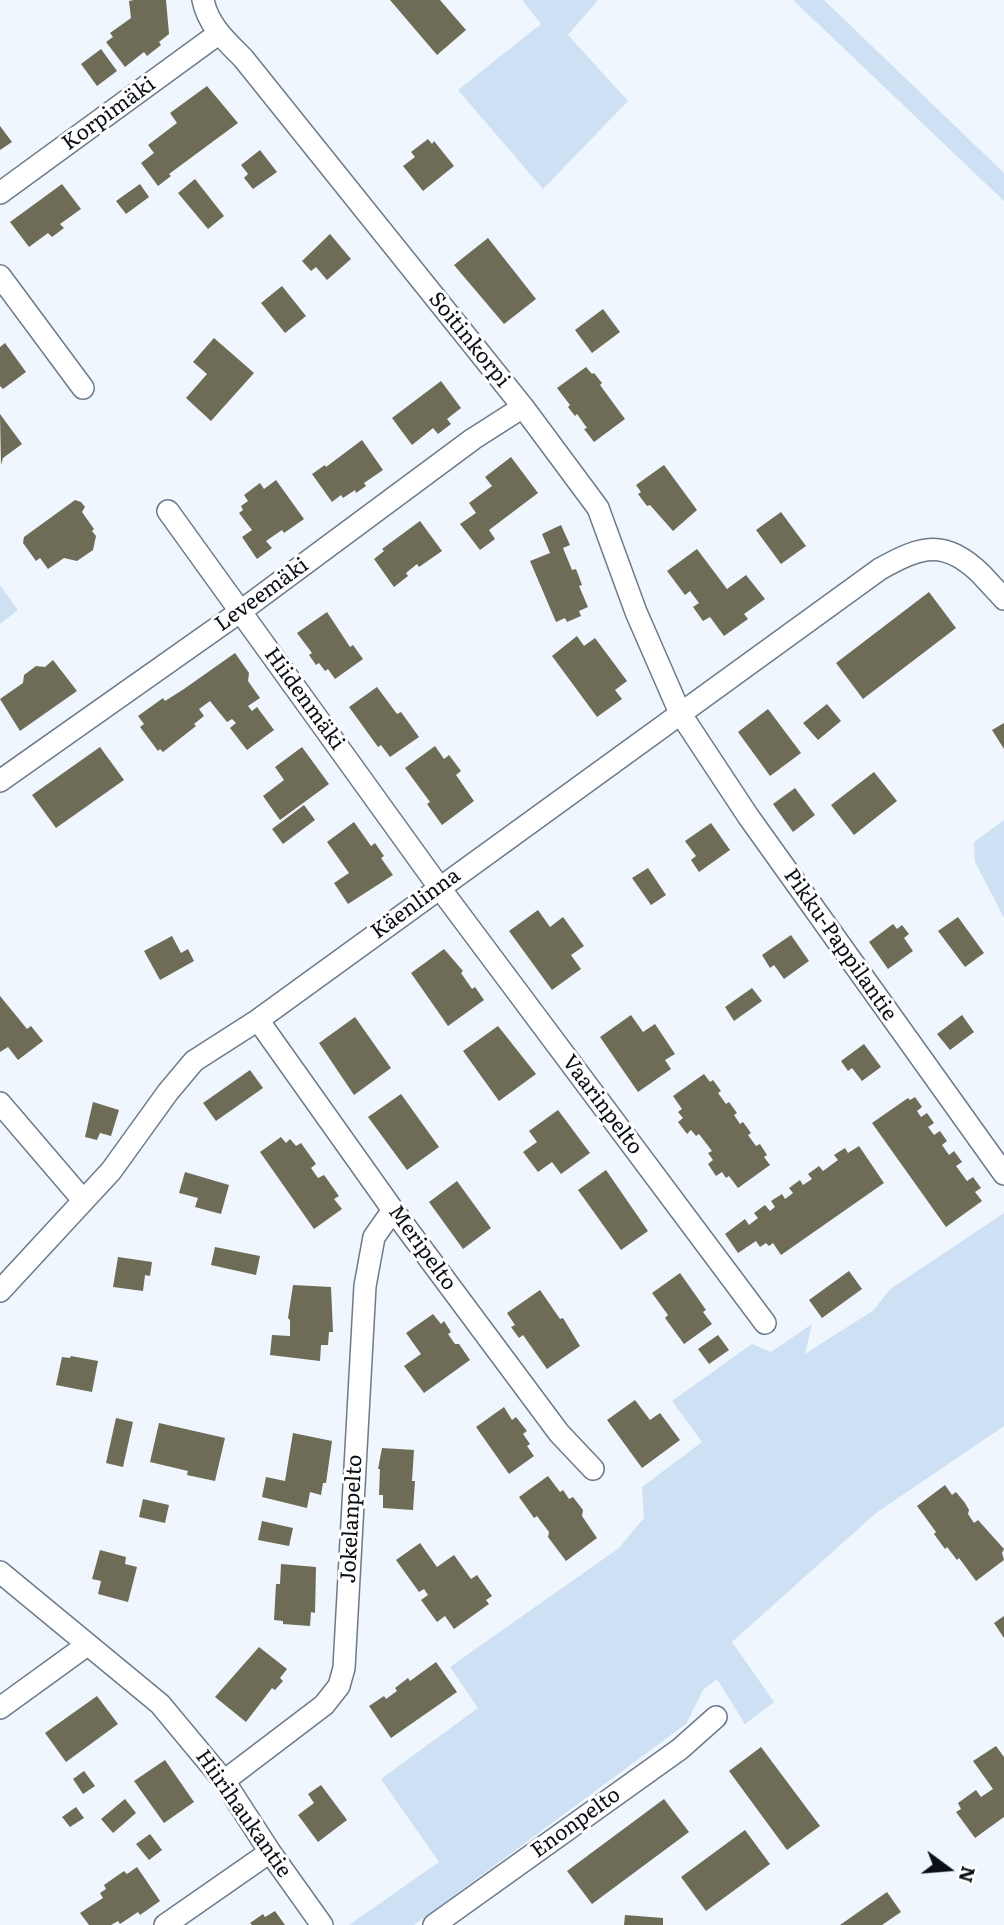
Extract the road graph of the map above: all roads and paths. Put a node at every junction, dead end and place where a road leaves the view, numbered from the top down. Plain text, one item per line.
1 (203, 0) edge
2 (219, 34) junction
3 (0, 193) edge
4 (0, 276) edge
5 (83, 388) dead end
6 (523, 407) junction
7 (168, 511) dead end
8 (1004, 599) edge
9 (241, 611) junction
10 (680, 713) junction
11 (0, 781) edge
12 (439, 887) junction
13 (258, 1020) junction
14 (0, 1103) edge
15 (1004, 1174) edge
16 (83, 1200) junction
17 (393, 1210) junction
18 (0, 1291) edge
19 (765, 1322) dead end
20 (593, 1469) dead end
21 (0, 1572) edge
22 (87, 1645) junction
23 (0, 1708) edge
24 (716, 1717) dead end
25 (224, 1781) junction
26 (270, 1852) junction
27 (165, 1925) edge
28 (322, 1925) edge
29 (433, 1925) edge

1 - 2 street, Soitinkorpi
2 - 3 street, Korpimäki
2 - 6 street, Soitinkorpi
4 - 5 street
6 - 9 street, Leveemäki
6 - 10 street, Soitinkorpi
7 - 9 street, Hiidenmäki
8 - 10 street, Käenlinna
9 - 11 street, Leveemäki
9 - 12 street, Hiidenmäki
10 - 12 street, Käenlinna
10 - 15 street, Pikku-Pappilantie
12 - 13 street, Käenlinna
12 - 19 street, Vaarinpelto
13 - 16 street, Käenlinna
13 - 17 street, Meripelto
14 - 16 street
16 - 18 street, Käenlinna
17 - 20 street, Meripelto
17 - 25 street, Jokelanpelto
21 - 22 street, Hiirihaukantie
22 - 23 street
22 - 25 street, Hiirihaukantie
24 - 29 street, Enonpelto
25 - 26 street, Hiirihaukantie
26 - 27 street
26 - 28 street, Hiirihaukantie

